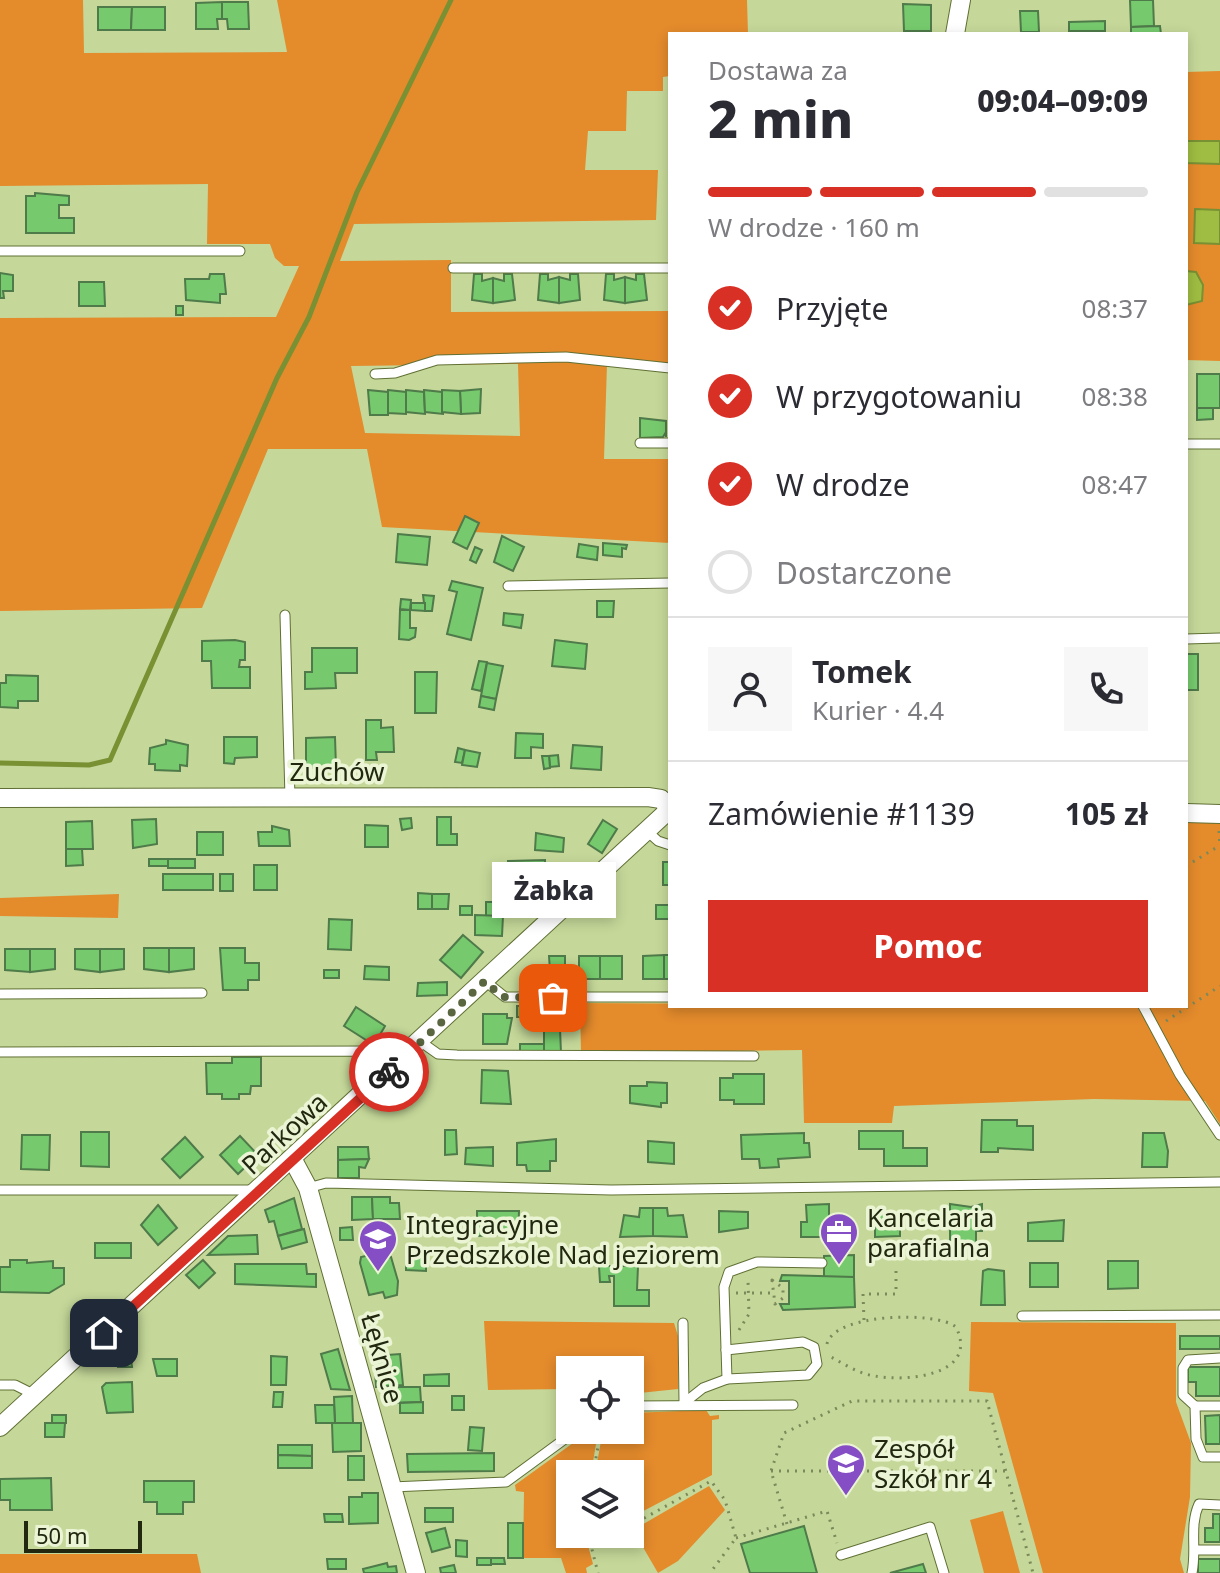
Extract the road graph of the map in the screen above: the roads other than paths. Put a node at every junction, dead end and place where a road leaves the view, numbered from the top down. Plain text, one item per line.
1 (961, 0) edge
2 (955, 32) edge
3 (0, 251) edge
4 (240, 251) dead end
5 (453, 268) dead end
6 (668, 268) edge
7 (668, 368) edge
8 (375, 374) dead end
9 (640, 443) dead end
10 (668, 443) edge
11 (1188, 444) edge
12 (1220, 444) edge
13 (668, 583) edge
14 (508, 586) dead end
15 (285, 615) dead end
16 (1220, 638) edge
17 (1188, 639) edge
18 (0, 798) edge
19 (290, 798) junction
20 (668, 807) edge
21 (668, 811) edge
22 (1188, 813) edge
23 (1219, 820) edge
24 (647, 831) junction
25 (668, 844) edge
26 (485, 981) junction
27 (202, 993) dead end
28 (0, 994) edge
29 (668, 997) edge
30 (1144, 1008) edge
31 (421, 1042) junction
32 (0, 1052) edge
33 (754, 1056) dead end
34 (400, 1061) junction
35 (1220, 1135) edge
36 (293, 1160) junction
37 (1220, 1182) edge
38 (308, 1188) junction
39 (0, 1190) edge
40 (260, 1190) junction
41 (822, 1263) dead end
42 (1220, 1315) edge
43 (1022, 1316) dead end
44 (683, 1323) dead end
45 (726, 1350) junction
46 (1220, 1358) edge
47 (727, 1379) junction
48 (0, 1385) edge
49 (35, 1395) junction
50 (684, 1403) junction
51 (644, 1405) edge
52 (793, 1405) dead end
53 (1195, 1406) junction
54 (1220, 1406) edge
55 (0, 1427) edge
56 (558, 1444) edge
57 (1220, 1457) edge
58 (392, 1487) junction
59 (1220, 1505) edge
60 (1197, 1550) junction
61 (1220, 1550) edge
62 (841, 1555) road end
63 (416, 1573) edge
64 (944, 1573) edge
65 (1192, 1573) edge

1 - 2 street
3 - 4 lane
5 - 6 lane
7 - 8 lane
9 - 10 lane
11 - 12 lane
13 - 14 lane
15 - 19 lane
16 - 17 lane
18 - 19 street, Zuchów
19 - 20 street, Zuchów
21 - 24 street, Parkowa
22 - 23 street
24 - 25 lane
24 - 26 street, Parkowa
26 - 29 lane
26 - 31 street, Parkowa
27 - 28 lane
30 - 35 lane
31 - 33 lane
31 - 34 street, Parkowa
32 - 34 lane
34 - 36 street, Parkowa
36 - 38 street, Łęknice
36 - 40 street, Parkowa
37 - 38 lane
38 - 58 street, Łęknice
39 - 40 lane
40 - 49 street, Parkowa
41 - 45 lane
42 - 43 lane
44 - 50 lane
45 - 47 lane
45 - 47 lane
46 - 53 lane
47 - 50 lane
48 - 49 lane
49 - 55 street, Parkowa
50 - 51 lane
50 - 52 lane
53 - 54 lane
53 - 57 lane
56 - 58 lane
58 - 63 street, Łęknice
59 - 60 lane
60 - 61 lane
60 - 65 lane
62 - 64 lane

